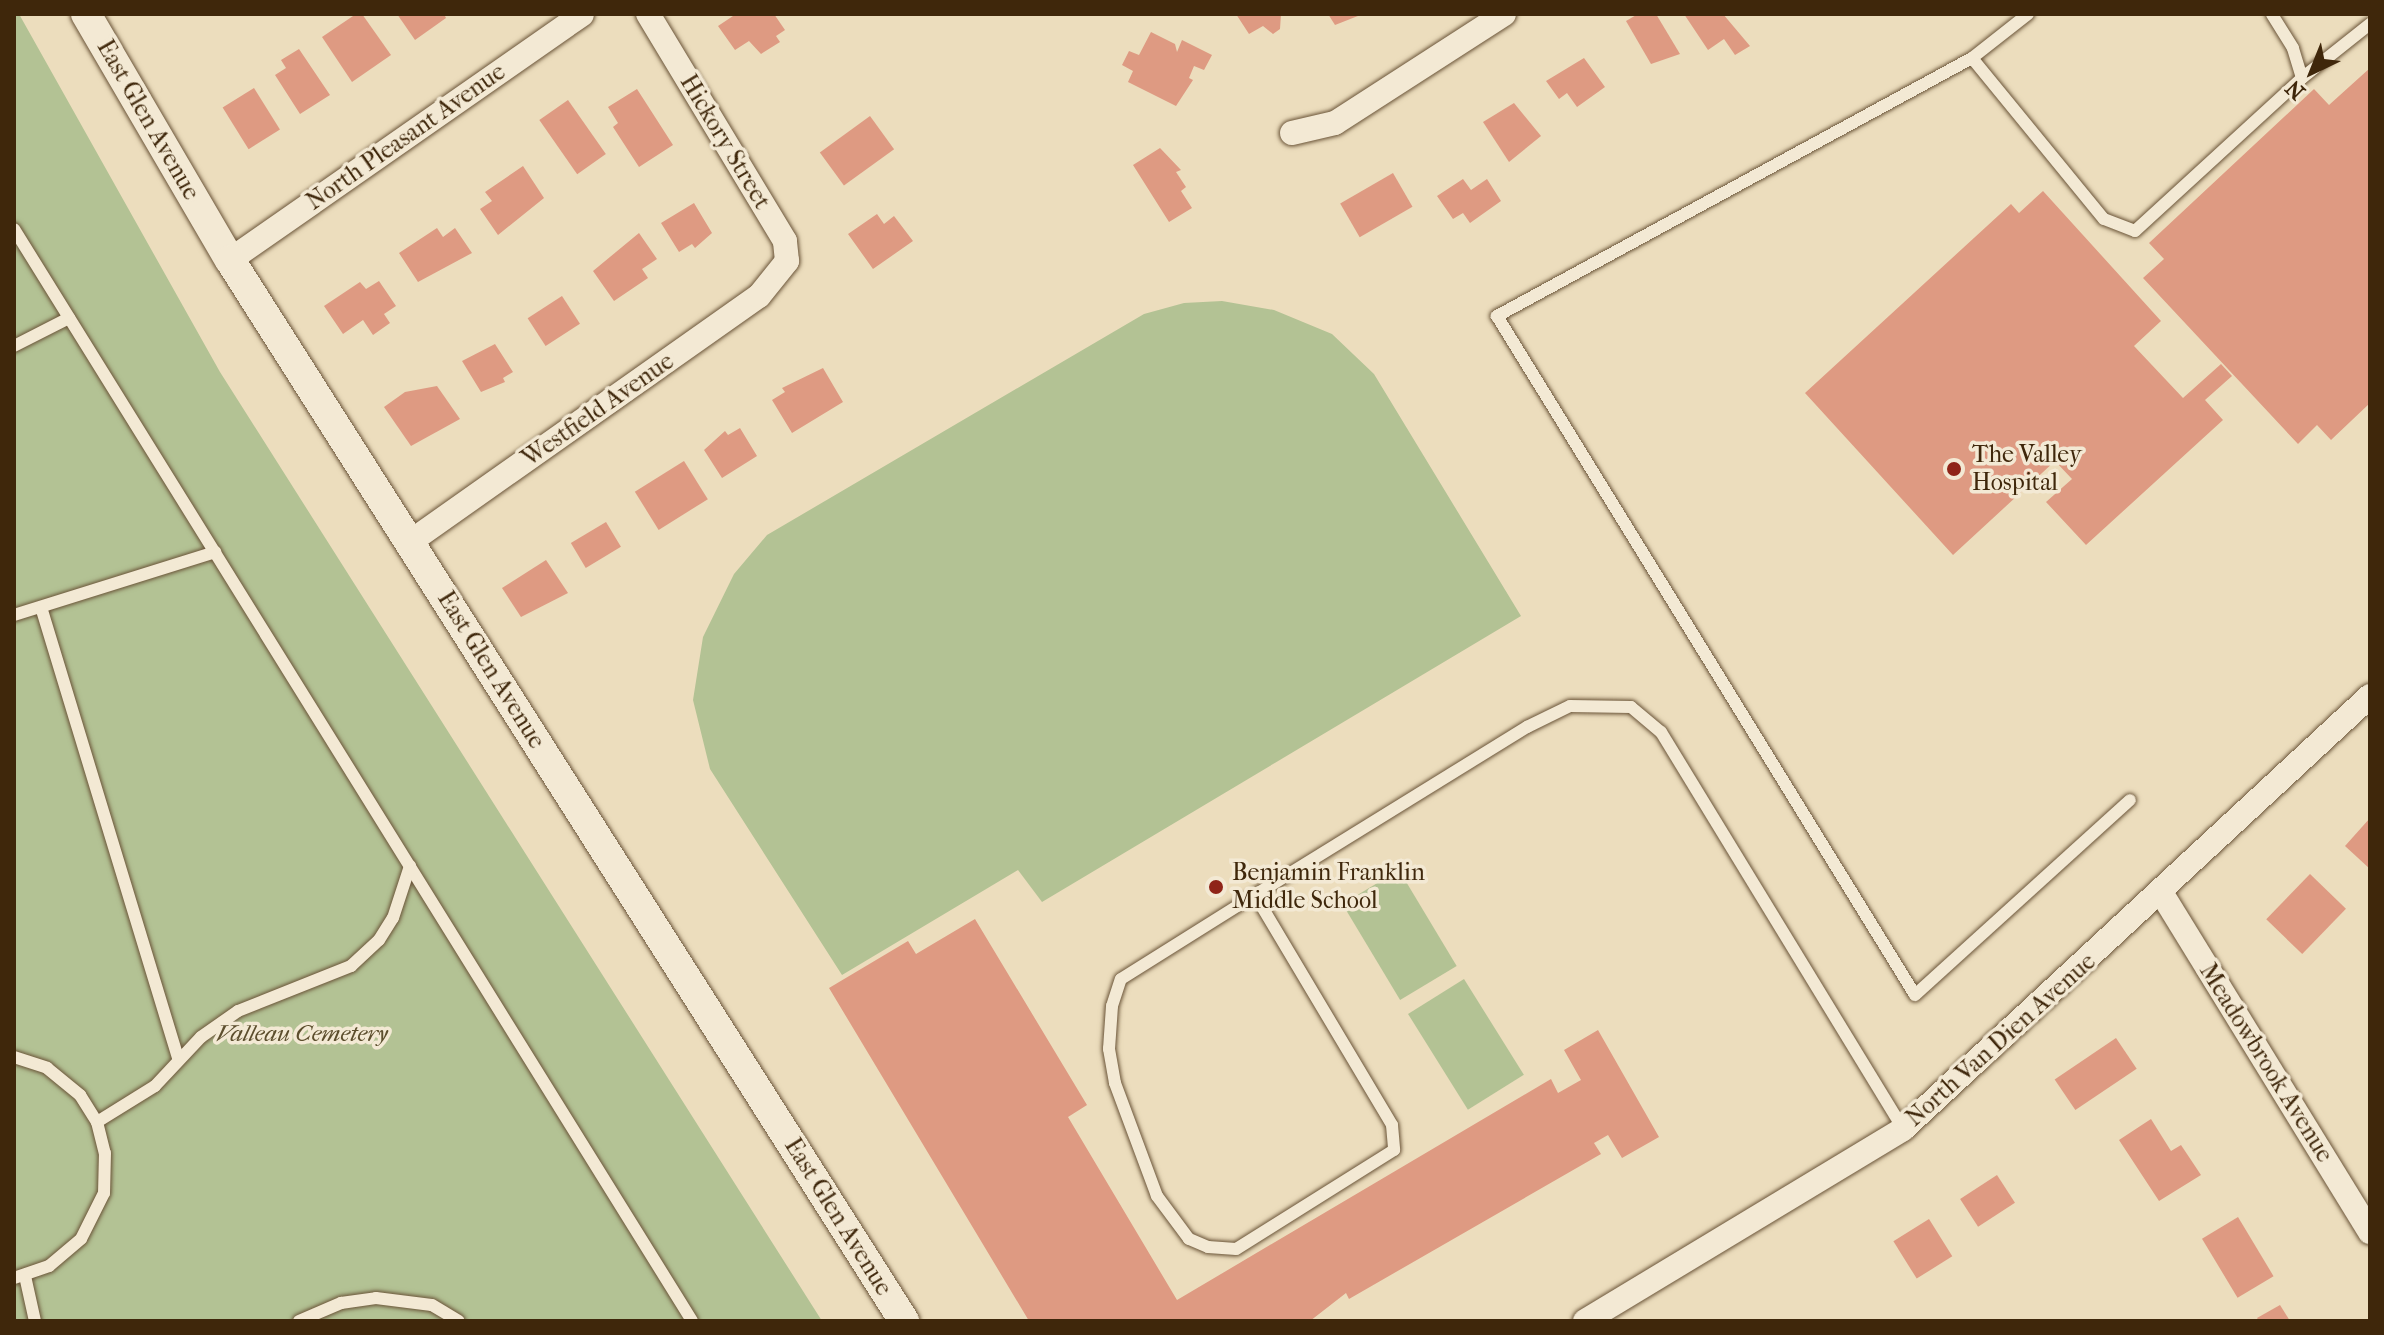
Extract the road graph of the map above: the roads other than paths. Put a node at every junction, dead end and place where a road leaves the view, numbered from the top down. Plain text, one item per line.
1 (86, 14) edge
2 (582, 14) edge
3 (648, 14) edge
4 (1504, 14) edge
5 (2028, 14) edge
6 (2272, 14) edge
7 (2370, 24) edge
8 (1972, 58) junction
9 (2302, 78) junction
10 (1292, 133) dead end
11 (14, 229) edge
12 (230, 260) junction
13 (781, 273) joint
14 (69, 318) junction
15 (14, 346) edge
16 (410, 542) junction
17 (215, 552) junction
18 (41, 607) junction
19 (14, 615) edge
20 (2370, 696) edge
21 (2130, 800) dead end
22 (410, 866) junction
23 (2162, 894) junction
24 (1255, 895) junction
25 (14, 1057) edge
26 (178, 1059) junction
27 (97, 1122) junction
28 (1903, 1129) junction
29 (2370, 1232) edge
30 (20, 1277) edge
31 (35, 1321) edge
32 (299, 1321) edge
33 (459, 1321) edge
34 (692, 1321) edge
35 (904, 1321) edge
36 (1585, 1321) edge

1 - 12 street, East Glen Avenue
2 - 12 street, North Pleasant Avenue
3 - 13 street, Hickory Street
4 - 10 street
5 - 8 lane
6 - 9 lane
7 - 9 lane
8 - 9 lane
8 - 21 lane
11 - 14 lane
12 - 16 street, East Glen Avenue
13 - 16 street, Westfield Avenue
14 - 15 lane
14 - 17 lane
16 - 35 street, East Glen Avenue
17 - 18 lane
17 - 22 lane
18 - 19 lane
18 - 26 lane
20 - 23 street, North Van Dien Avenue
22 - 26 lane
22 - 34 lane
23 - 28 street, North Van Dien Avenue
23 - 29 street, Meadowbrook Avenue
24 - 24 lane
24 - 28 lane
25 - 27 lane
26 - 27 lane
27 - 30 lane
28 - 36 street, North Van Dien Avenue
30 - 31 lane
32 - 33 lane

